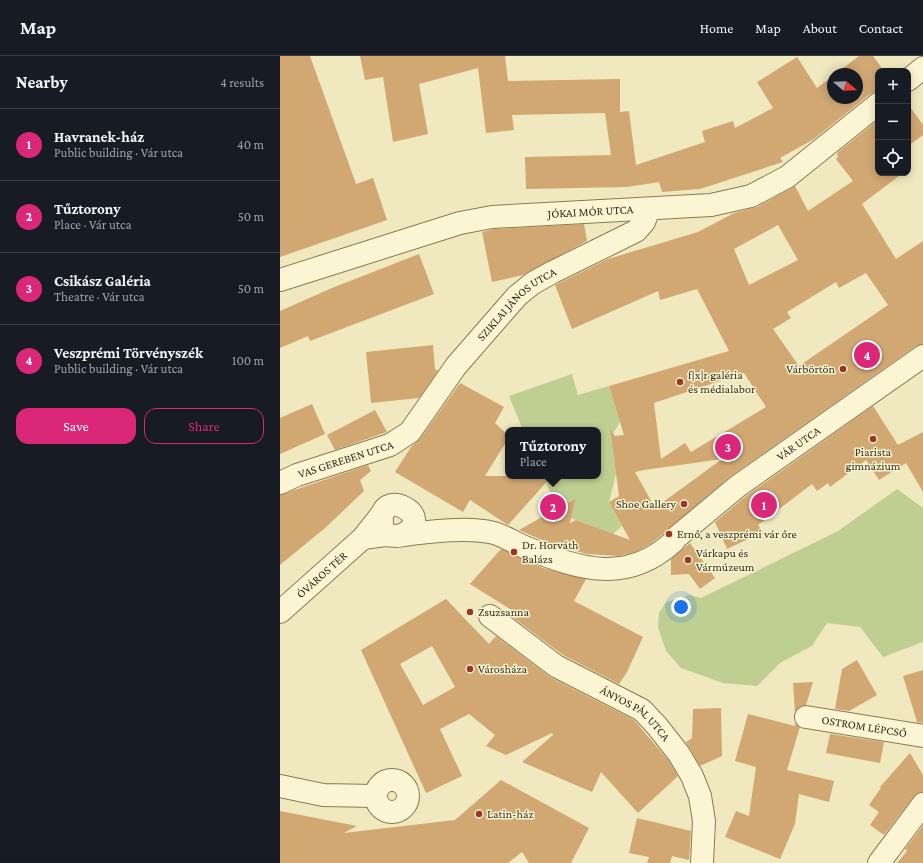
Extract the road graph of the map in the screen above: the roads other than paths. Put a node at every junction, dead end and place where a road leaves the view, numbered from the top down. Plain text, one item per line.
1 (923, 68) edge
2 (911, 78) edge
3 (875, 106) edge
4 (648, 209) junction
5 (280, 280) edge
6 (923, 356) edge
7 (410, 432) joint
8 (280, 483) edge
9 (397, 535) junction
10 (363, 538) junction
11 (280, 612) edge
12 (490, 616) dead end
13 (806, 717) dead end
14 (923, 736) edge
15 (280, 786) edge
16 (376, 796) dead end
17 (923, 804) edge
18 (702, 863) edge
19 (879, 863) edge

1 - 2 street
3 - 4 street, JÓKAI MÓR UTCA
4 - 5 street, JÓKAI MÓR UTCA
4 - 7 street, SZIKLAI JÁNOS UTCA
6 - 9 street, VÁR UTCA
7 - 8 street, VAS GEREBEN UTCA
9 - 10 street
9 - 10 street, ÓVÁROS TÉR
10 - 11 street, ÓVÁROS TÉR
12 - 18 street, ÁNYOS PÁL UTCA
13 - 14 street, OSTROM LÉPCSŐ
15 - 16 street
17 - 19 street

